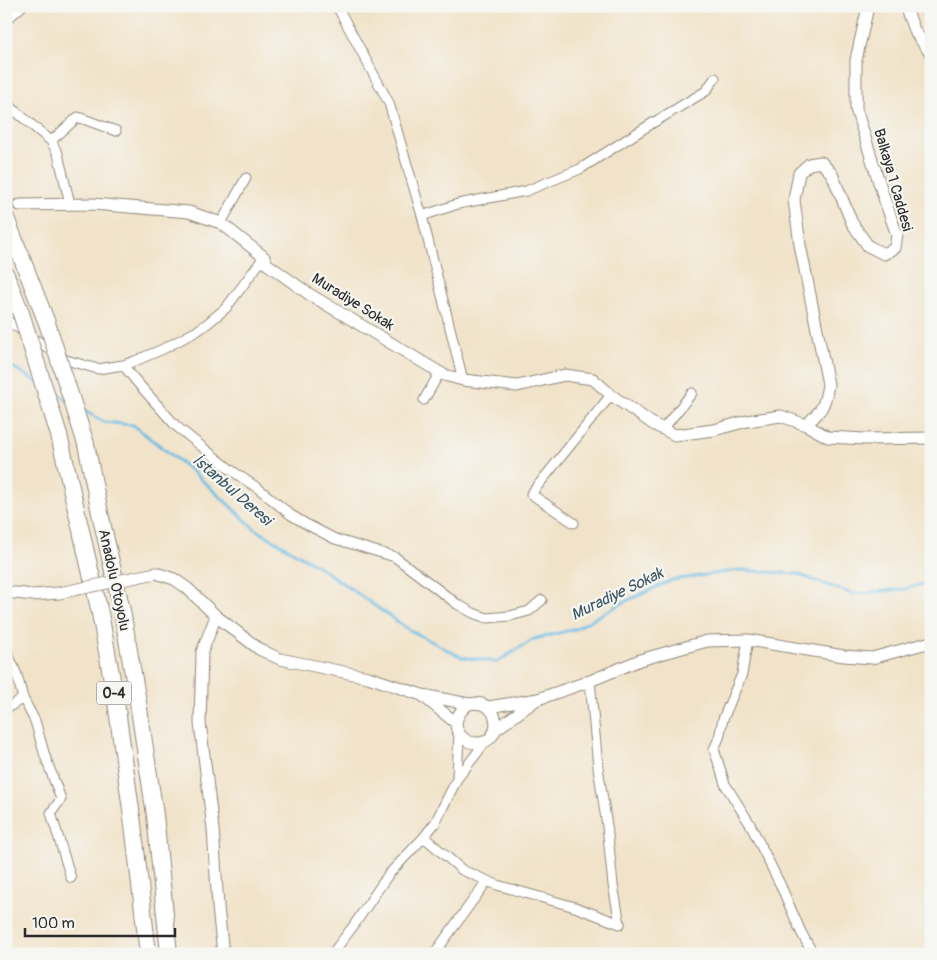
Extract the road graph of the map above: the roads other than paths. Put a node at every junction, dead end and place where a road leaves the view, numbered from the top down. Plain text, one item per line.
1 (22, 6) edge
2 (337, 6) edge
3 (869, 6) edge
4 (905, 6) edge
5 (6, 20) edge
6 (931, 54) edge
7 (715, 78) dead end
8 (6, 101) edge
9 (116, 131) dead end
10 (51, 141) junction
11 (246, 178) dead end
12 (20, 204) tunnel mouth
13 (70, 204) junction
14 (422, 216) junction
15 (6, 218) edge
16 (222, 223) junction
17 (264, 257) junction
18 (6, 275) edge
19 (6, 320) edge
20 (123, 365) junction
21 (440, 372) junction
22 (463, 380) junction
23 (692, 393) dead end
24 (611, 395) junction
25 (424, 400) dead end
26 (806, 425) junction
27 (663, 428) junction
28 (931, 438) edge
29 (574, 523) dead end
30 (6, 592) edge
31 (542, 600) dead end
32 (216, 616) junction
33 (748, 640) junction
34 (931, 642) edge
35 (6, 649) edge
36 (590, 682) junction
37 (422, 695) junction
38 (23, 698) junction
39 (538, 699) junction
40 (469, 704) junction
41 (488, 707) junction
42 (6, 709) edge
43 (457, 728) junction
44 (495, 730) junction
45 (487, 740) junction
46 (457, 779) junction
47 (424, 837) junction
48 (71, 878) dead end
49 (487, 881) junction
50 (334, 953) edge
51 (148, 954) edge
52 (169, 954) edge
53 (223, 954) edge
54 (434, 954) edge
55 (813, 954) edge

1 - 5 street
2 - 14 street
3 - 26 street, Balkaya 1 Caddesi
4 - 6 street
7 - 14 street
8 - 10 street
9 - 10 street
10 - 13 street
11 - 16 street
12 - 13 street, Muradiye Sokak
13 - 16 street, Muradiye Sokak
14 - 22 street
15 - 52 highway, Anadolu Otoyolu / O-4, bridge
16 - 17 street, Muradiye Sokak
17 - 20 street
17 - 21 street, Muradiye Sokak
18 - 51 highway, Anadolu Otoyolu / O-4, bridge
19 - 20 street
20 - 31 street
21 - 22 street, Muradiye Sokak
21 - 25 street
22 - 24 street, Muradiye Sokak
23 - 27 street
24 - 27 street, Muradiye Sokak
24 - 29 street
26 - 27 street, Muradiye Sokak
26 - 28 street, Muradiye Sokak
30 - 32 street, bridge
32 - 37 street
32 - 53 street
33 - 34 street
33 - 36 street
33 - 55 street
35 - 38 street
36 - 39 street
36 - 49 street
37 - 40 street
37 - 43 street
38 - 42 street
38 - 48 street
39 - 41 street
39 - 44 street
40 - 41 street
40 - 43 street
41 - 44 street
43 - 45 street
43 - 46 street
44 - 45 street
45 - 46 street
46 - 47 street
47 - 49 street
47 - 50 street
49 - 54 street

